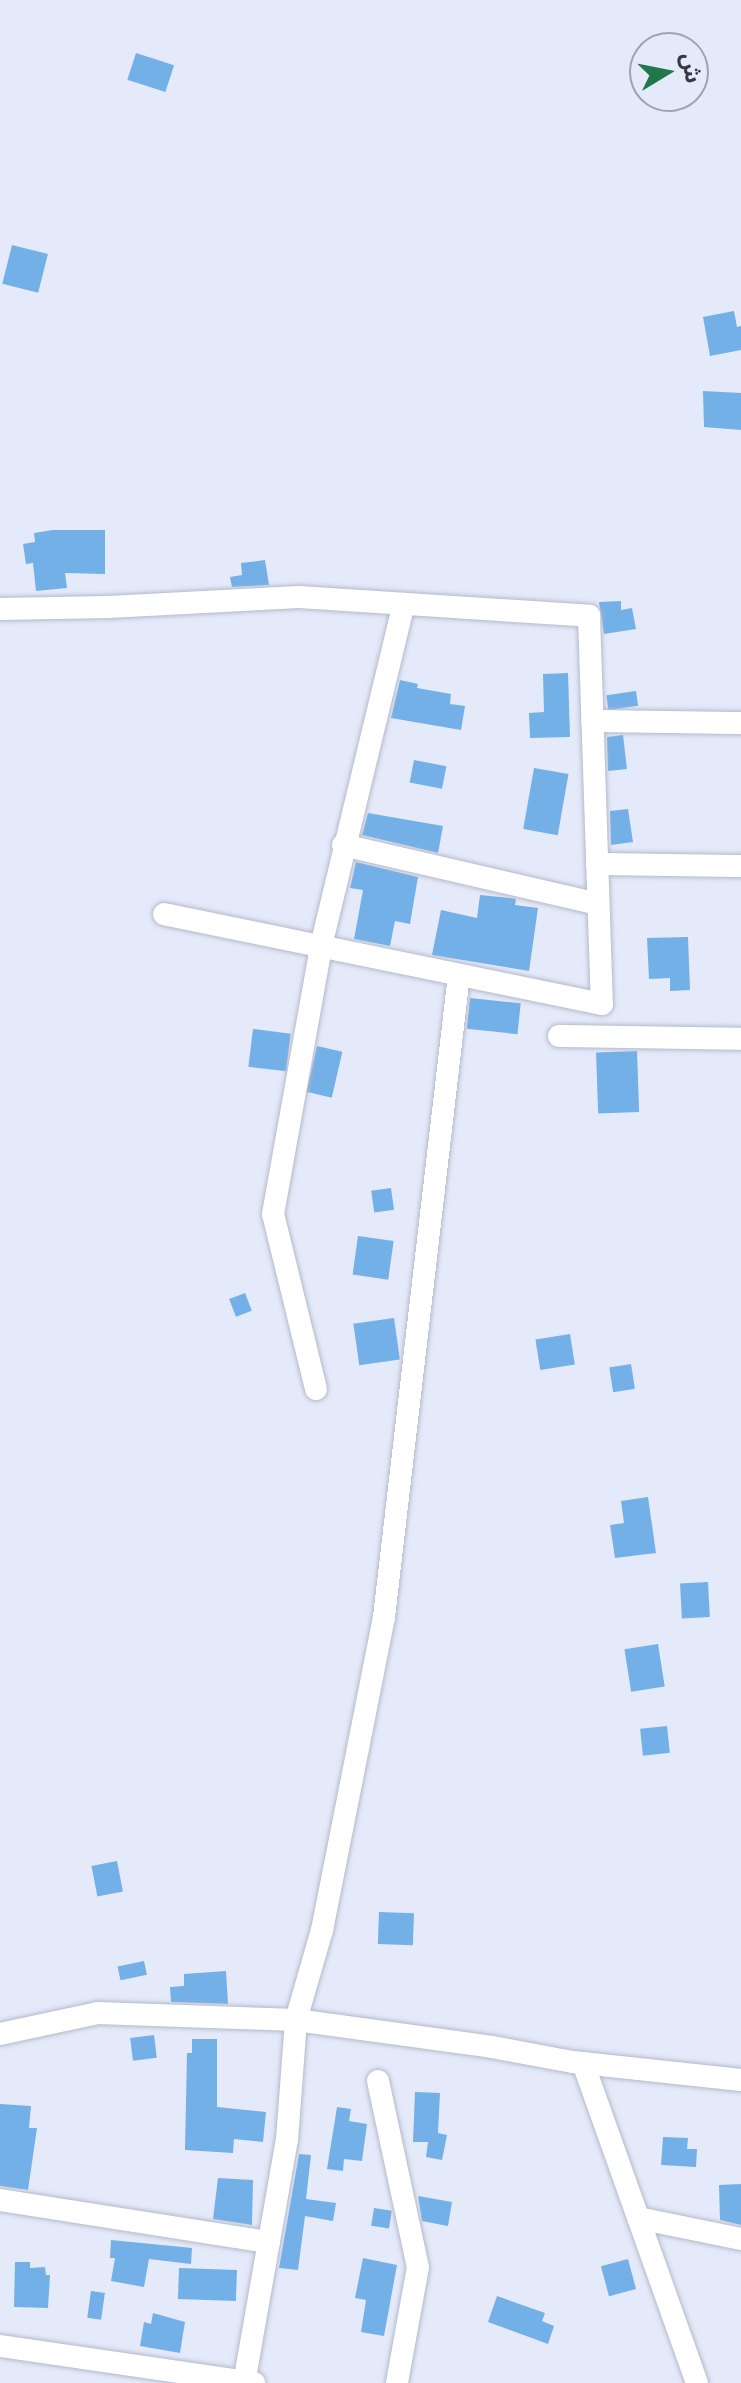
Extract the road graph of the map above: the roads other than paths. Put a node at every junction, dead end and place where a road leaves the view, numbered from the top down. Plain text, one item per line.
1 (404, 604) junction
2 (0, 609) edge
3 (592, 721) junction
4 (741, 723) edge
5 (343, 845) junction
6 (597, 864) junction
7 (741, 866) edge
8 (598, 904) junction
9 (164, 914) dead end
10 (321, 946) junction
11 (459, 975) junction
12 (559, 1036) dead end
13 (741, 1039) edge
14 (316, 1389) dead end
15 (296, 2020) junction
16 (0, 2034) edge
17 (583, 2063) junction
18 (741, 2080) edge
19 (378, 2081) dead end
20 (0, 2200) edge
21 (638, 2218) junction
22 (741, 2239) edge
23 (269, 2242) junction
24 (0, 2346) edge
25 (247, 2383) edge
26 (397, 2383) edge
27 (697, 2383) edge

1 - 2 street
1 - 3 street
1 - 5 street
3 - 4 street
3 - 6 street
5 - 8 street
5 - 10 street
6 - 7 street
6 - 8 street
8 - 11 street
9 - 10 street
10 - 11 street
10 - 14 street
11 - 15 street
12 - 13 street
15 - 16 street
15 - 17 street
15 - 23 street
17 - 18 street
17 - 21 street
19 - 26 street
20 - 23 street
21 - 22 street
21 - 27 street
23 - 25 street
24 - 25 street

